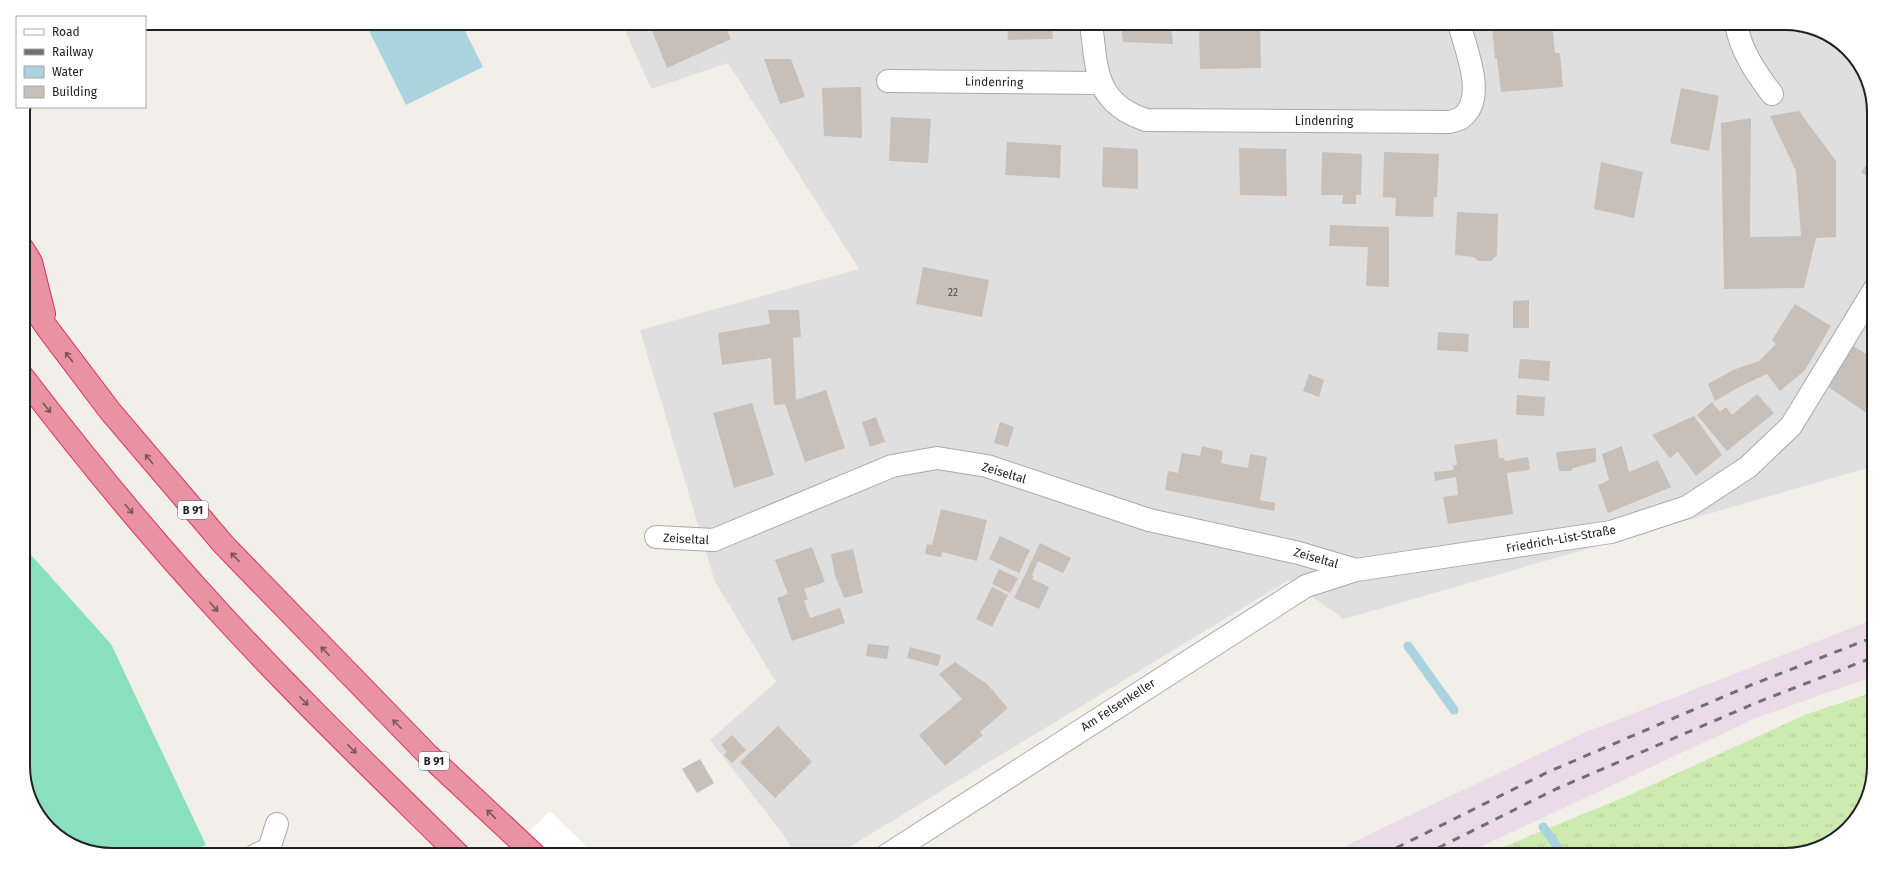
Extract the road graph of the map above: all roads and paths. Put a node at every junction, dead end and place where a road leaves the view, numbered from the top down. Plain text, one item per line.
1 (1092, 30) edge
2 (1461, 30) edge
3 (1738, 30) edge
4 (888, 81) dead end
5 (1100, 83) junction
6 (1772, 94) dead end
7 (30, 260) edge
8 (1867, 301) edge
9 (30, 303) edge
10 (48, 329) junction
11 (30, 386) edge
12 (656, 537) dead end
13 (1356, 570) junction
14 (277, 824) dead end
15 (269, 848) edge
16 (452, 848) edge
17 (527, 848) edge
18 (898, 848) edge

1 - 5 street, Lindenring
2 - 5 street, Lindenring
3 - 6 street
4 - 5 street, Lindenring
7 - 10 highway
8 - 13 street, Friedrich-List-Straße
9 - 10 highway, B 91
17 -> 10 highway, B 91
11 -> 16 highway
12 - 13 street, Zeiseltal
13 - 18 street, Am Felsenkeller
14 - 15 street

